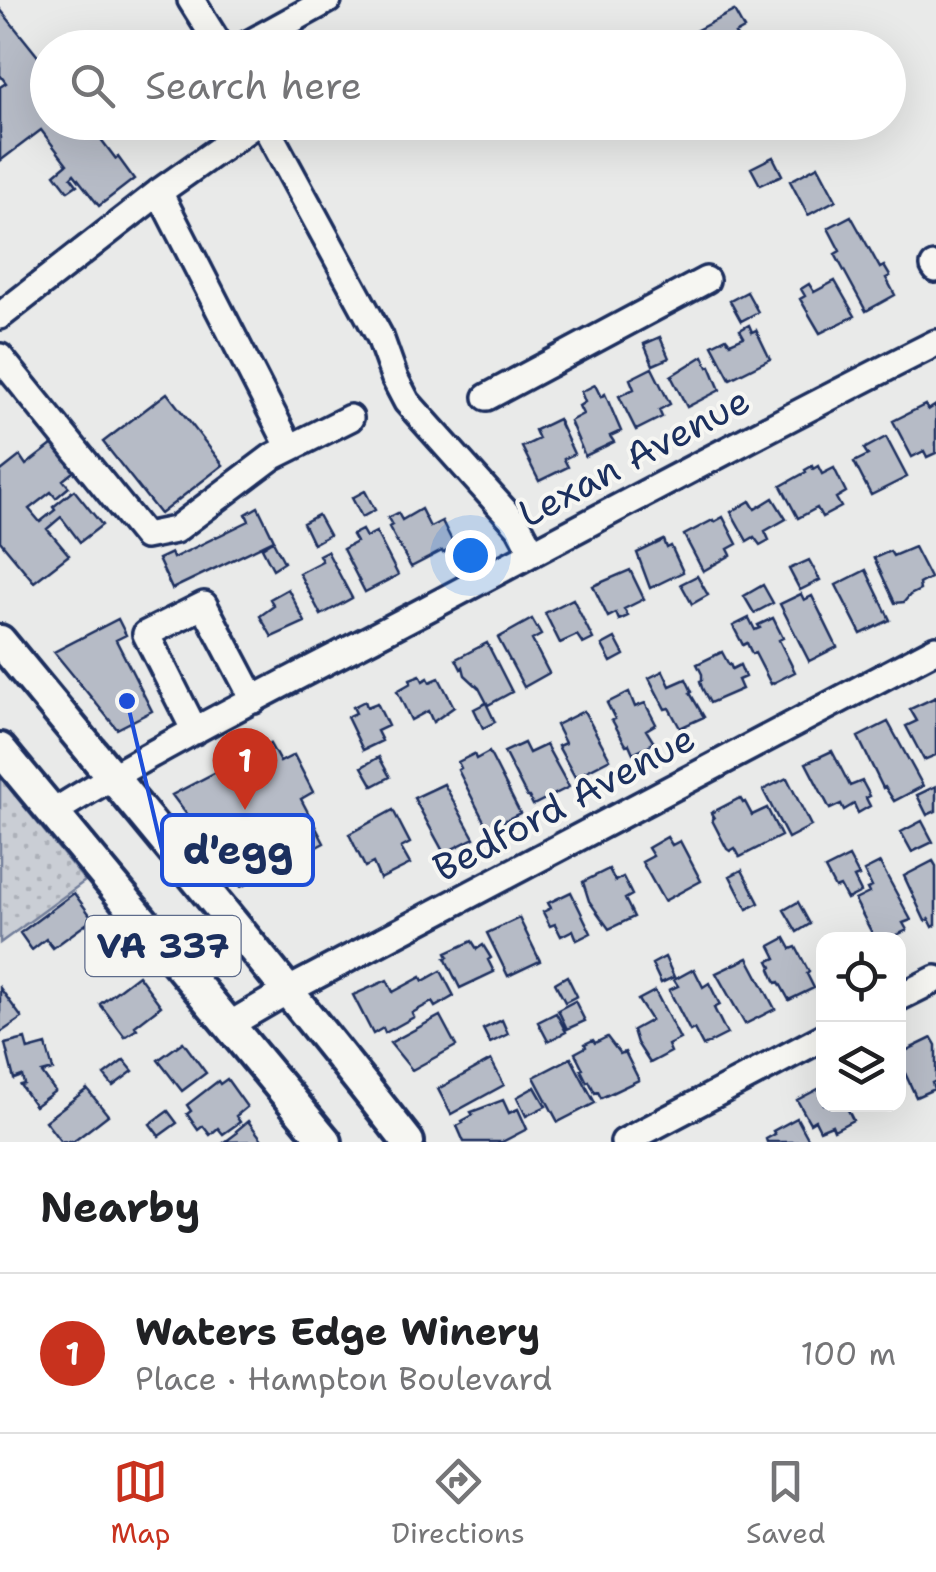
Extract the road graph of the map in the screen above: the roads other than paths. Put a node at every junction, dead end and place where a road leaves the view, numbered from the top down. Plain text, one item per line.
1 (190, 0) edge
2 (328, 0) edge
3 (209, 30) edge
4 (274, 30) edge
5 (234, 140) edge
6 (270, 140) edge
7 (159, 192) junction
8 (706, 280) dead end
9 (0, 316) edge
10 (936, 343) edge
11 (0, 357) edge
12 (486, 397) dead end
13 (350, 418) dead end
14 (290, 448) junction
15 (533, 553) junction
16 (0, 641) edge
17 (936, 649) edge
18 (254, 700) junction
19 (195, 732) junction
20 (0, 749) edge
21 (111, 776) junction
22 (52, 813) junction
23 (936, 978) edge
24 (289, 990) junction
25 (906, 994) edge
26 (229, 1025) junction
27 (816, 1042) edge
28 (326, 1142) edge
29 (408, 1142) edge
30 (624, 1142) edge

1 - 3 street
2 - 4 street
5 - 7 street
6 - 15 street
7 - 9 street
7 - 14 street
8 - 12 street
10 - 15 street, Lexan Avenue
11 - 14 street
13 - 14 street
15 - 18 street, Lexan Avenue
16 - 21 main road, VA 337
17 - 24 street, Bedford Avenue
18 - 19 street, Lexan Avenue
18 - 19 street
19 - 21 street, Lexan Avenue
20 - 22 main road, VA 337
21 - 22 street, Lexan Avenue
21 - 24 main road, VA 337
22 - 26 main road, VA 337
23 - 25 street
24 - 26 street, Bedford Avenue
24 - 29 main road, VA 337
26 - 28 main road, VA 337
27 - 30 street

